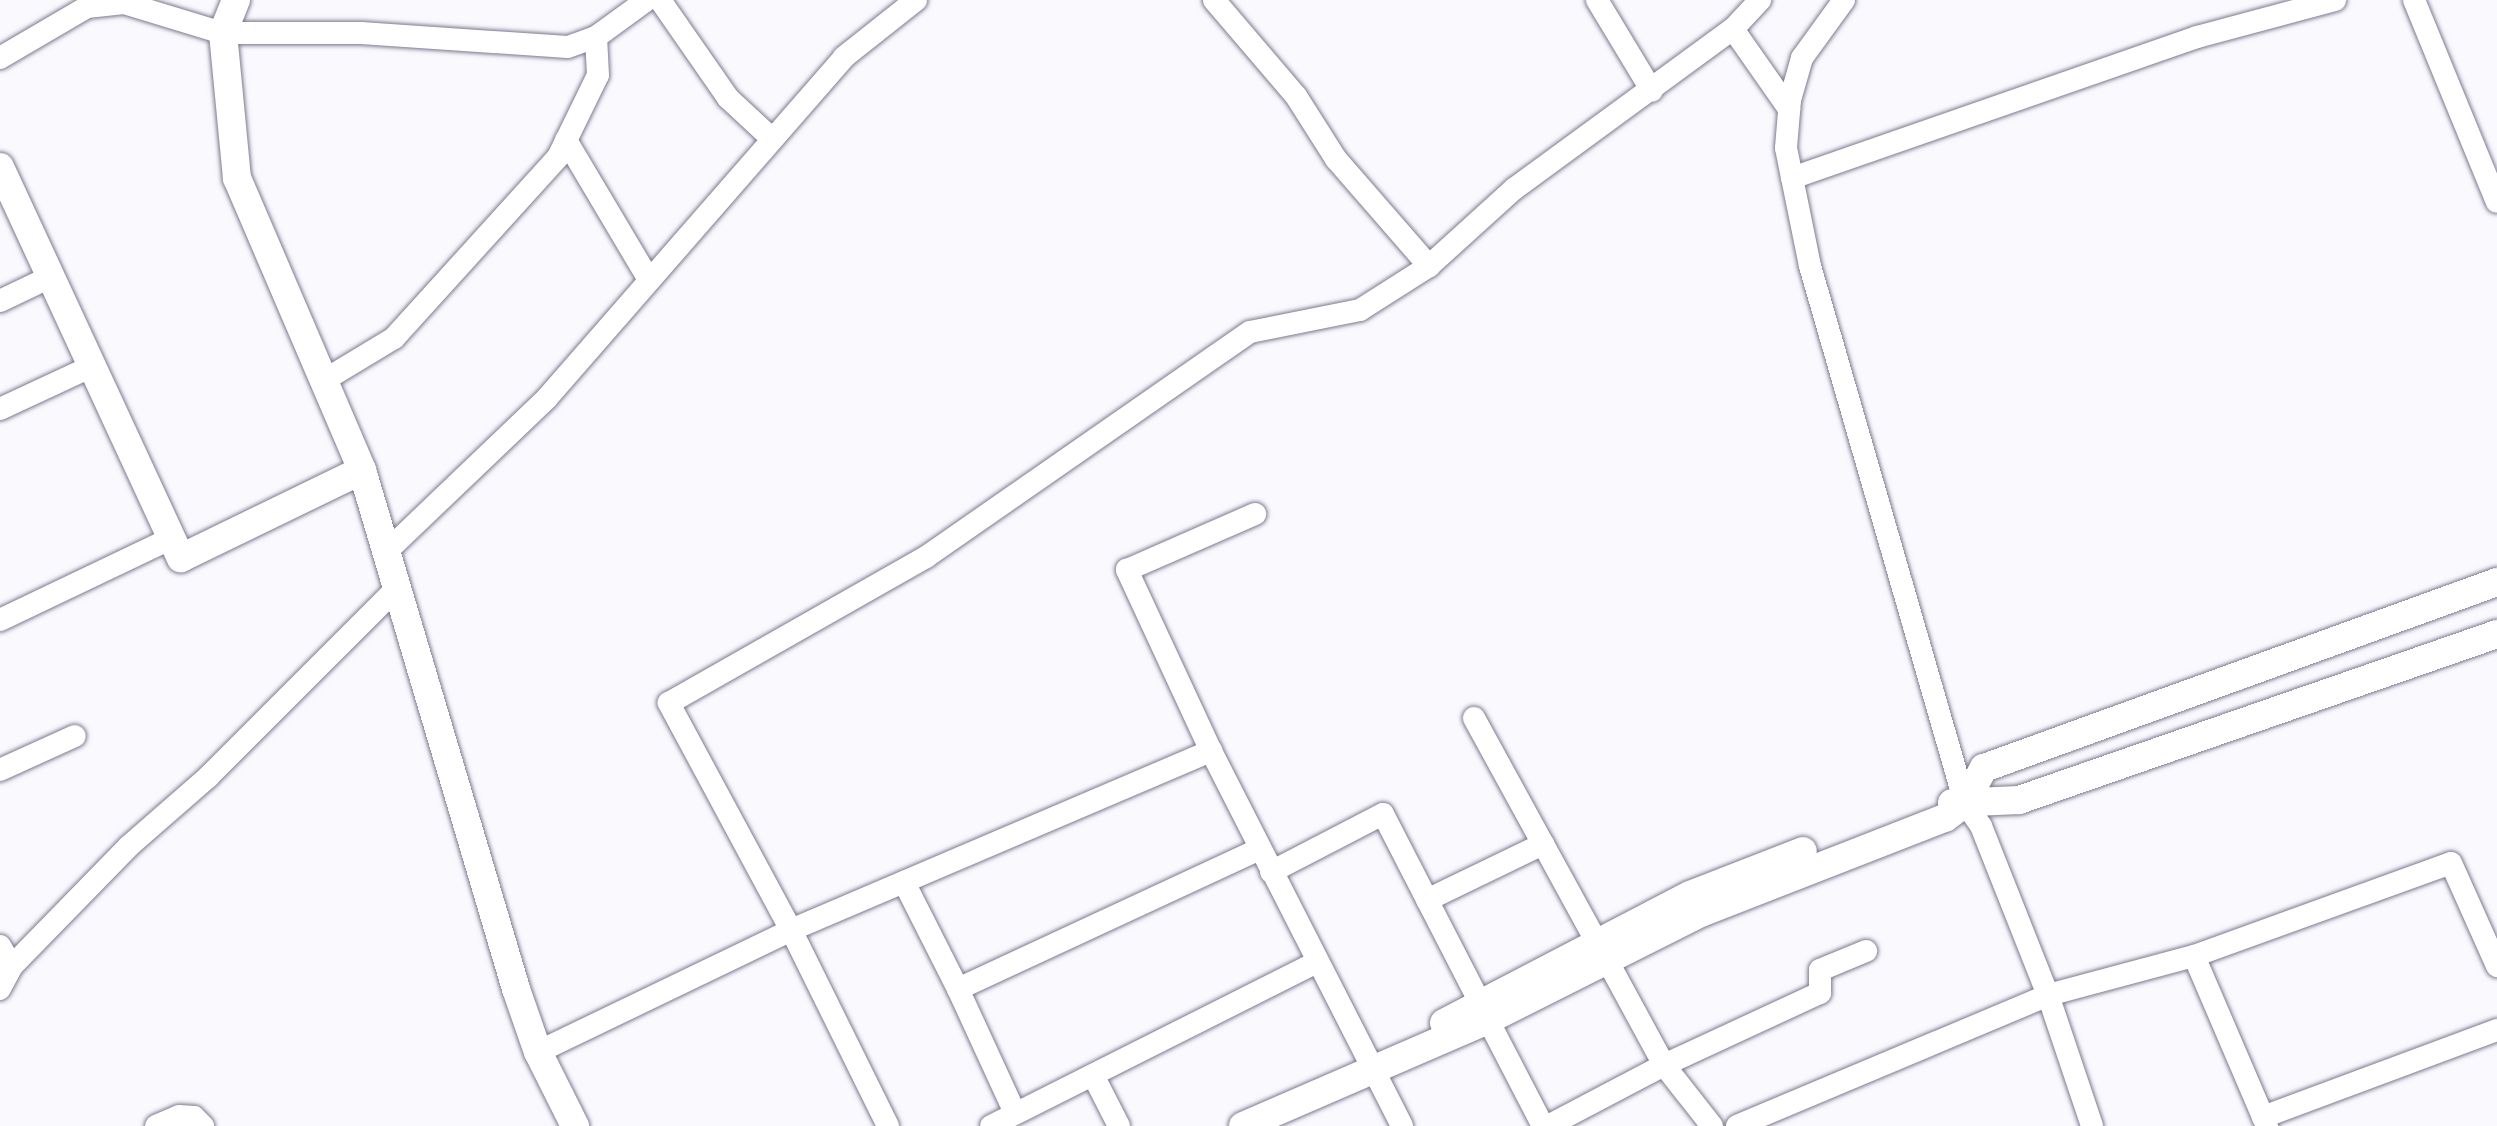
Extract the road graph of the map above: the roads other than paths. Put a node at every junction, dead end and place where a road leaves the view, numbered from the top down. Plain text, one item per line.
1 (236, 0) edge
2 (647, 0) edge
3 (660, 0) edge
4 (916, 0) edge
5 (1214, 0) edge
6 (1597, 0) edge
7 (1760, 0) edge
8 (1844, 0) edge
9 (2335, 0) edge
10 (2414, 0) edge
11 (1733, 29) junction
12 (223, 33) junction
13 (596, 37) junction
14 (0, 58) edge
15 (1652, 91) junction
16 (1789, 109) junction
17 (770, 137) junction
18 (566, 140) junction
19 (0, 167) edge
20 (1792, 178) junction
21 (2497, 202) edge
22 (1429, 266) junction
23 (50, 277) junction
24 (649, 280) junction
25 (0, 301) edge
26 (90, 367) junction
27 (323, 381) junction
28 (0, 409) edge
29 (362, 470) junction
30 (1255, 514) dead end
31 (172, 538) junction
32 (386, 552) junction
33 (2497, 582) edge
34 (396, 589) junction
35 (0, 620) edge
36 (2497, 634) edge
37 (1474, 718) dead end
38 (75, 736) dead end
39 (1211, 751) junction
40 (0, 770) edge
41 (1965, 803) junction
42 (1543, 844) junction
43 (1259, 849) junction
44 (1271, 872) junction
45 (904, 882) junction
46 (1427, 900) junction
47 (791, 930) junction
48 (0, 946) edge
49 (1602, 951) junction
50 (1866, 951) dead end
51 (2194, 956) junction
52 (1317, 962) junction
53 (12, 966) junction
54 (2497, 966) edge
55 (0, 989) edge
56 (958, 989) junction
57 (2048, 995) junction
58 (1484, 1010) junction
59 (2497, 1030) edge
60 (538, 1052) junction
61 (1664, 1065) junction
62 (1371, 1067) junction
63 (1093, 1075) junction
64 (1015, 1113) junction
65 (2265, 1122) edge
66 (156, 1126) edge
67 (203, 1126) edge
68 (575, 1126) edge
69 (888, 1126) edge
70 (991, 1126) edge
71 (1119, 1126) edge
72 (1243, 1126) edge
73 (1402, 1126) edge
74 (1546, 1126) edge
75 (1712, 1126) edge
76 (1737, 1126) edge
77 (2092, 1126) edge

1 - 12 street
2 - 13 street
3 - 17 street
4 - 17 street
5 - 22 street
6 - 15 street
7 - 11 street
8 - 16 street
9 - 20 street
10 - 21 street
11 - 15 street
11 - 16 street
12 - 13 street
12 - 14 street
12 - 27 street
13 - 18 street
15 - 22 street
16 - 20 street
17 - 24 street
18 - 24 street
18 - 27 street
19 - 23 street
20 - 41 street
22 - 47 street
23 - 25 street
23 - 26 street
24 - 32 street
26 - 28 street
26 - 31 street
27 - 29 street
29 - 31 street
29 - 32 street
30 - 39 street
31 - 35 street
32 - 34 street
33 - 41 street
34 - 53 street
34 - 60 street
36 - 41 street
37 - 42 street
38 - 40 street
39 - 43 street
39 - 45 street
41 - 49 street
41 - 57 street
42 - 46 street
42 - 49 street
43 - 44 street
43 - 56 street
44 - 46 street
44 - 52 street
45 - 47 street
45 - 56 street
46 - 58 street
47 - 60 street
47 - 69 street
48 - 53 street
49 - 58 street
49 - 61 street
50 - 61 street
51 - 54 street
51 - 57 street
51 - 65 street
52 - 62 street
52 - 63 street
53 - 55 street
56 - 64 street
57 - 76 street
57 - 77 street
58 - 62 street
58 - 74 street
59 - 65 street
60 - 68 street
61 - 74 street
61 - 75 street
62 - 72 street
62 - 73 street
63 - 64 street
63 - 71 street
64 - 70 street
66 - 67 street

